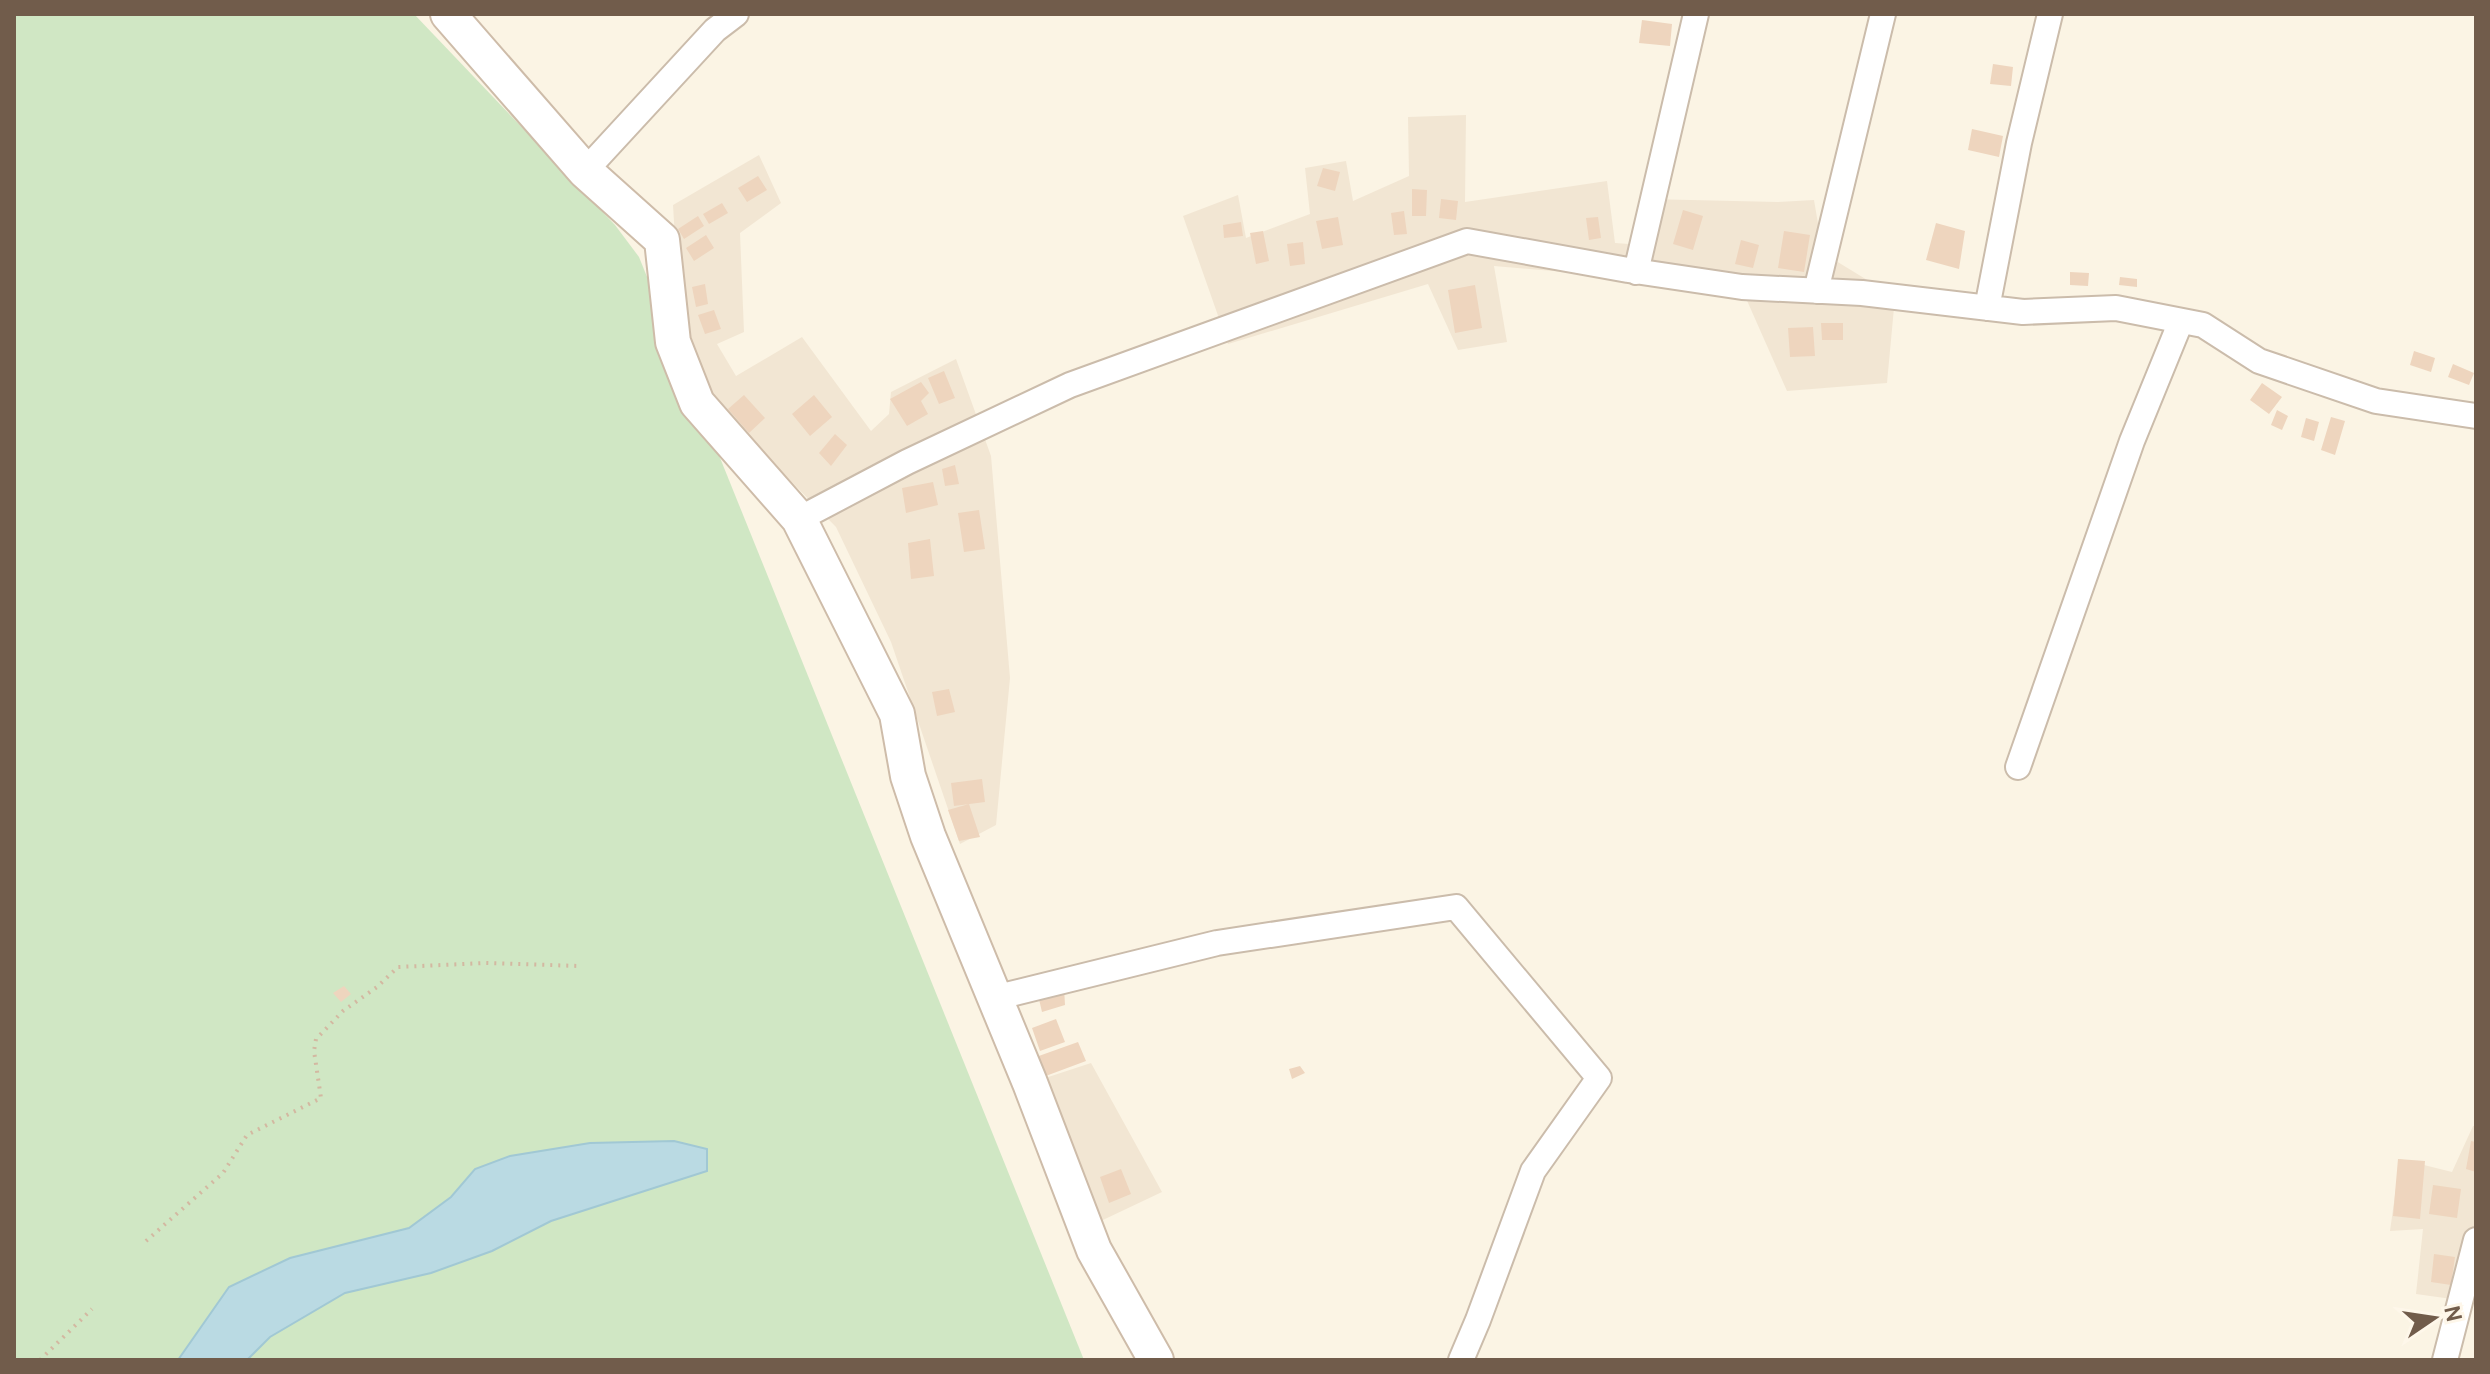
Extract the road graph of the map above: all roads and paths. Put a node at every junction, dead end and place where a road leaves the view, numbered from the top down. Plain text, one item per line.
1 (448, 14) edge
2 (736, 14) edge
3 (1696, 14) edge
4 (1883, 14) edge
5 (2050, 14) edge
6 (585, 171) junction
7 (1636, 272) junction
8 (1816, 291) junction
9 (1987, 308) junction
10 (2181, 321) junction
11 (2476, 416) edge
12 (799, 519) junction
13 (2018, 767) dead end
14 (580, 966) dead end
15 (994, 998) junction
16 (2476, 1240) edge
17 (146, 1241) dead end
18 (2468, 1302) edge
19 (92, 1309) dead end
20 (40, 1360) edge
21 (1156, 1360) edge
22 (1461, 1360) edge
23 (2445, 1360) edge

1 - 6 main road
2 - 6 street
3 - 7 street
4 - 8 street
5 - 9 street
6 - 12 main road
7 - 8 street
7 - 12 street
8 - 9 street
9 - 10 street
10 - 11 street
10 - 13 street
12 - 15 main road
14 - 17 path
15 - 21 main road
15 - 22 street
16 - 18 street
18 - 23 street
19 - 20 path

